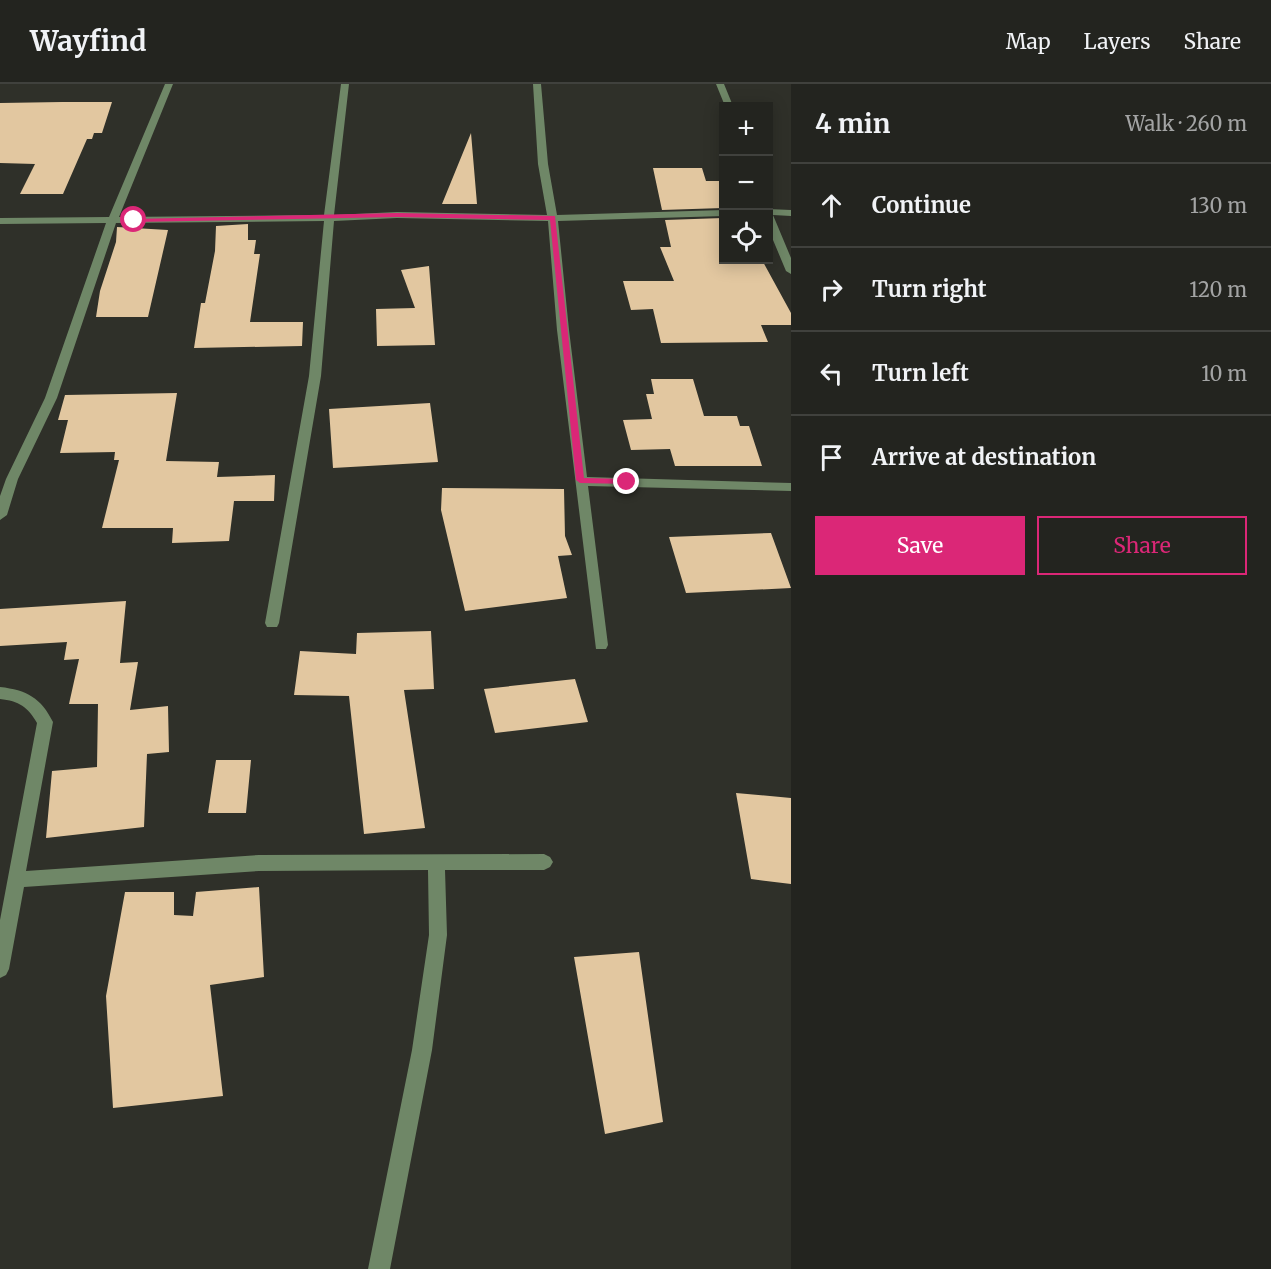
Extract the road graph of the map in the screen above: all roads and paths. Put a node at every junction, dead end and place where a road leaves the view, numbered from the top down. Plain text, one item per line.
1 (169, 84) edge
2 (345, 84) edge
3 (537, 84) edge
4 (720, 84) edge
5 (727, 102) edge
6 (719, 213) edge
7 (791, 213) edge
8 (773, 214) edge
9 (328, 218) junction
10 (553, 218) junction
11 (0, 221) edge
12 (112, 221) junction
13 (773, 226) edge
14 (791, 271) edge
15 (580, 480) junction
16 (791, 487) edge
17 (0, 515) edge
18 (272, 623) dead end
19 (601, 645) dead end
20 (0, 693) edge
21 (436, 862) junction
22 (544, 862) dead end
23 (16, 880) junction
24 (0, 969) edge
25 (378, 1269) edge

1 - 12 street
2 - 9 street
3 - 10 street
4 - 5 street
6 - 10 street
7 - 8 street
9 - 10 street
9 - 12 street
9 - 18 street
10 - 15 street
11 - 12 street
12 - 17 street
13 - 14 street
15 - 16 street
15 - 19 street
20 - 23 street
21 - 22 street
21 - 23 street
21 - 25 street
23 - 24 street

